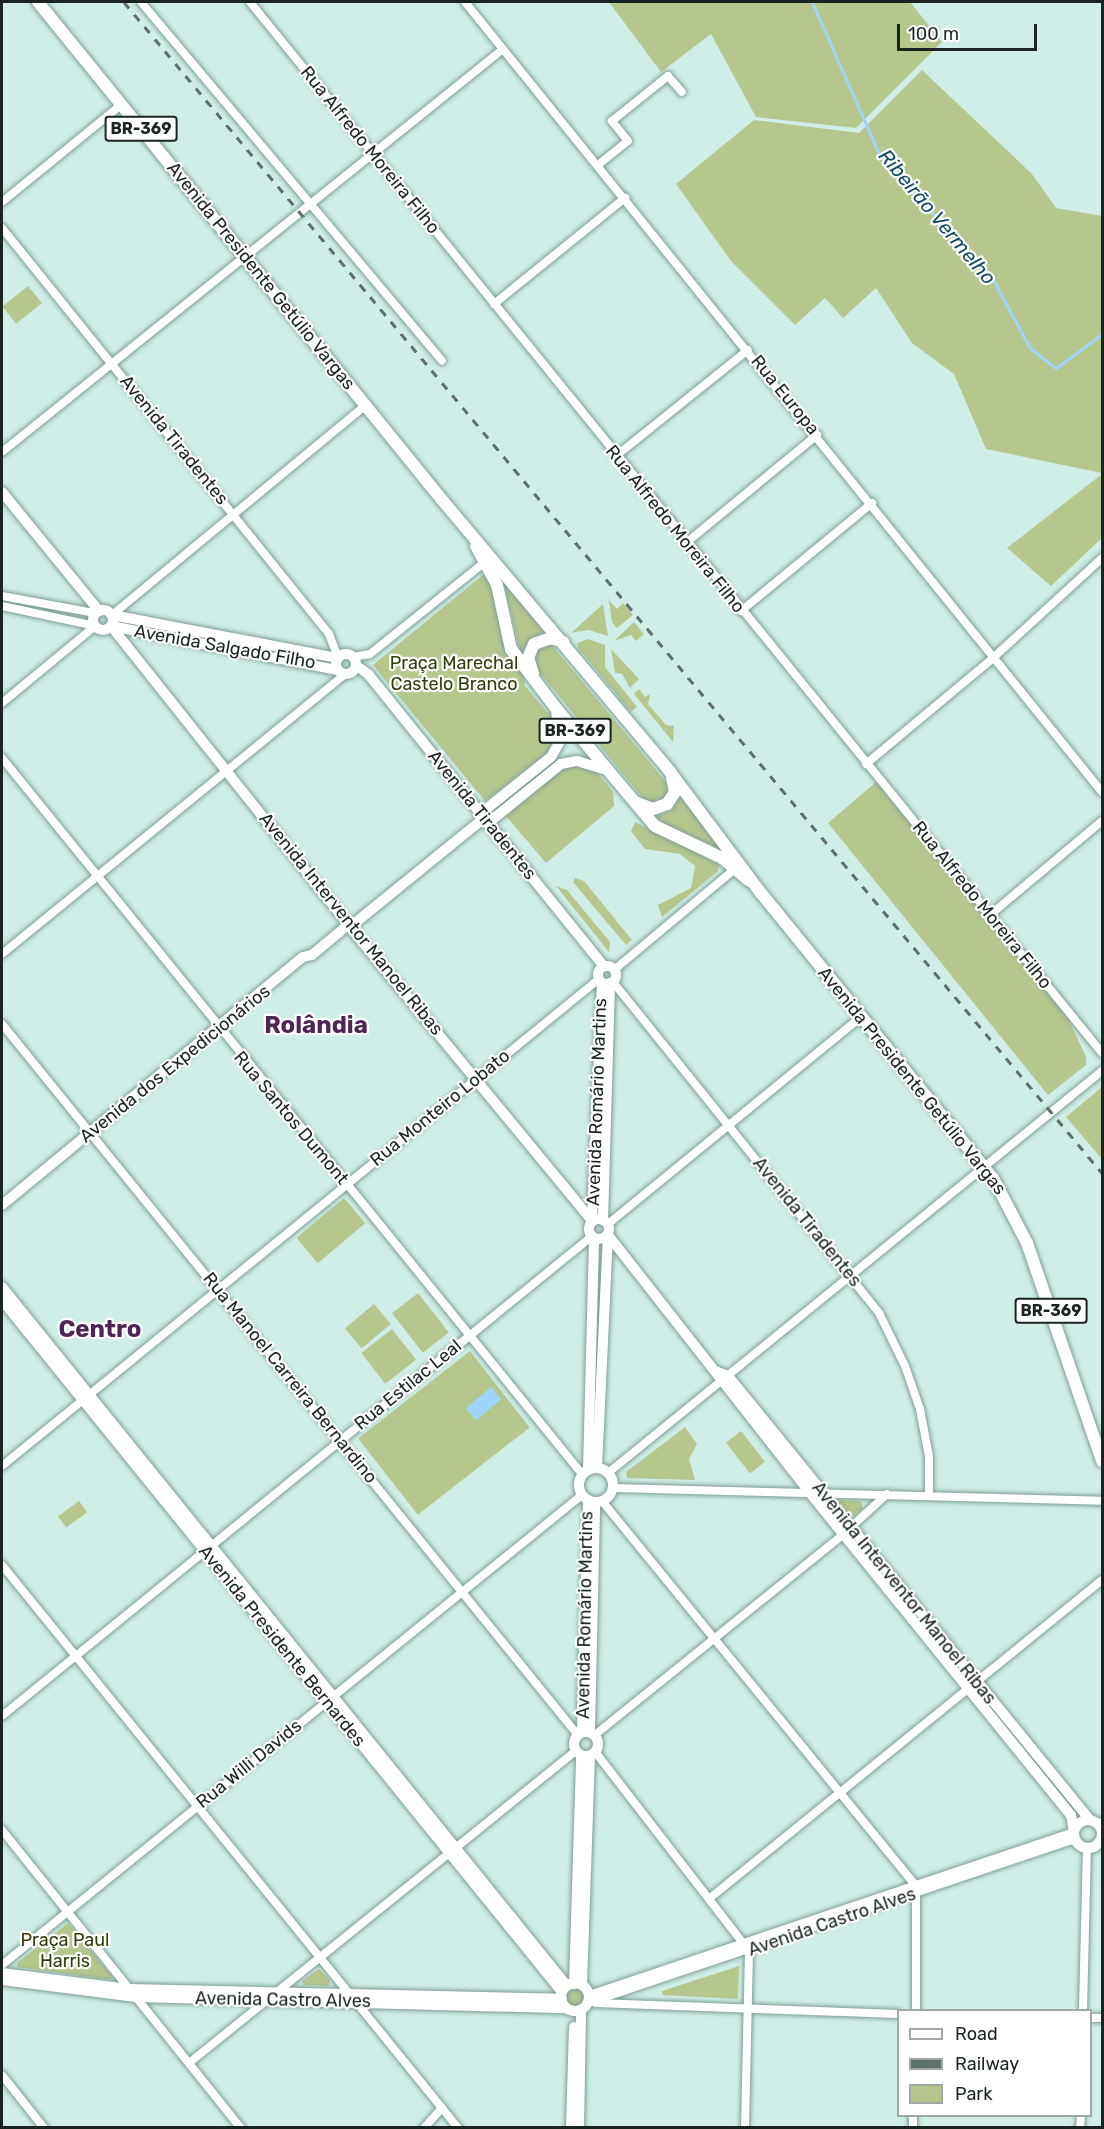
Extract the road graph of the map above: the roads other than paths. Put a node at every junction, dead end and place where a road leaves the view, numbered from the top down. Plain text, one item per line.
1 (38, 2) edge
2 (141, 2) edge
3 (250, 2) edge
4 (465, 2) edge
5 (503, 49) junction
6 (682, 92) dead end
7 (121, 105) junction
8 (371, 153) junction
9 (598, 165) junction
10 (625, 198) junction
11 (2, 202) edge
12 (310, 203) junction
13 (2, 228) edge
14 (244, 256) junction
15 (494, 304) junction
16 (748, 350) junction
17 (442, 361) dead end
18 (112, 363) junction
19 (366, 405) junction
20 (817, 435) junction
21 (2, 452) edge
22 (616, 456) junction
23 (2, 492) edge
24 (872, 503) junction
25 (234, 515) junction
26 (461, 523) junction
27 (686, 543) junction
28 (1102, 558) edge
29 (485, 561) junction
30 (2, 596) edge
31 (2, 606) edge
32 (741, 611) junction
33 (97, 612) junction
34 (111, 621) junction
35 (95, 626) junction
36 (564, 643) junction
37 (338, 658) junction
38 (993, 658) junction
39 (355, 661) junction
40 (341, 672) junction
41 (544, 692) junction
42 (2, 703) edge
43 (555, 707) junction
44 (2, 759) edge
45 (866, 764) junction
46 (607, 770) junction
47 (228, 772) junction
48 (670, 772) junction
49 (1102, 792) edge
50 (632, 800) junction
51 (484, 818) junction
52 (1102, 821) edge
53 (735, 869) junction
54 (97, 877) junction
55 (756, 886) junction
56 (990, 915) junction
57 (349, 926) junction
58 (2, 954) edge
59 (607, 977) junction
60 (861, 1017) junction
61 (2, 1024) edge
62 (219, 1031) junction
63 (1102, 1053) edge
64 (1102, 1071) edge
65 (476, 1078) junction
66 (728, 1125) junction
67 (93, 1136) junction
68 (985, 1168) junction
69 (346, 1185) junction
70 (2, 1205) edge
71 (2, 1214) edge
72 (603, 1225) junction
73 (593, 1238) junction
74 (851, 1276) junction
75 (2, 1287) edge
76 (217, 1288) junction
77 (2, 1300) edge
78 (17, 1313) junction
79 (469, 1335) junction
80 (597, 1342) junction
81 (725, 1379) junction
82 (84, 1397) junction
83 (340, 1440) junction
84 (1102, 1461) edge
85 (2, 1466) edge
86 (589, 1471) junction
87 (608, 1473) junction
88 (613, 1488) junction
89 (810, 1493) junction
90 (822, 1494) junction
91 (887, 1494) junction
92 (929, 1496) junction
93 (592, 1499) junction
94 (1102, 1501) edge
95 (847, 1530) junction
96 (208, 1548) junction
97 (2, 1565) edge
98 (1102, 1580) edge
99 (462, 1592) junction
100 (714, 1638) junction
101 (75, 1657) junction
102 (973, 1685) junction
103 (330, 1698) junction
104 (2, 1716) edge
105 (586, 1732) junction
106 (586, 1755) junction
107 (840, 1792) junction
108 (197, 1806) junction
109 (1100, 1827) edge
110 (2, 1830) edge
111 (1074, 1836) junction
112 (1089, 1848) junction
113 (453, 1850) junction
114 (1102, 1856) edge
115 (917, 1890) junction
116 (710, 1898) junction
117 (68, 1911) junction
118 (747, 1947) junction
119 (321, 1957) junction
120 (2, 1965) edge
121 (2, 1973) edge
122 (2, 1980) edge
123 (64, 1986) junction
124 (133, 1993) junction
125 (278, 1993) junction
126 (187, 1994) junction
127 (354, 1997) junction
128 (575, 1997) junction
129 (312, 1998) junction
130 (268, 2001) junction
131 (748, 2009) junction
132 (915, 2009) edge
133 (1083, 2009) edge
134 (897, 2014) edge
135 (189, 2063) junction
136 (2, 2075) edge
137 (442, 2108) junction
138 (44, 2127) edge
139 (241, 2127) edge
140 (424, 2127) edge
141 (458, 2127) edge
142 (571, 2127) edge
143 (579, 2127) edge
144 (745, 2127) edge

1 - 7 main road, Avenida Presidente Getúlio Vargas / BR-369
2 - 12 street
3 - 8 street, Rua Alfredo Moreira Filho
4 - 5 street, Rua Europa
5 - 8 street
5 - 9 street, Rua Europa
6 - 9 street
7 - 11 street
7 - 14 main road, Avenida Presidente Getúlio Vargas / BR-369
8 - 12 street
8 - 15 street, Rua Alfredo Moreira Filho
9 - 10 street, Rua Europa
10 - 15 street
10 - 16 street, Rua Europa
12 - 14 street
12 - 17 street
13 - 18 street, Avenida Tiradentes
14 - 18 street
14 - 19 main road, Avenida Presidente Getúlio Vargas / BR-369
15 - 22 street, Rua Alfredo Moreira Filho
16 - 20 street, Rua Europa
16 - 22 street
18 - 21 street
18 - 25 street, Avenida Tiradentes
19 - 25 street
19 - 26 main road, Avenida Presidente Getúlio Vargas / BR-369
20 - 24 street, Rua Europa
20 - 27 street
22 - 27 street, Rua Alfredo Moreira Filho
23 - 33 street
24 - 32 street
24 - 38 street, Rua Europa
25 - 34 street
25 - 37 street, Avenida Tiradentes
26 - 29 main road, Avenida Presidente Getúlio Vargas / BR-369
26 - 36 main road, Avenida Presidente Getúlio Vargas / BR-369
27 - 32 street, Rua Alfredo Moreira Filho
28 - 38 street
29 - 39 street
29 - 41 main road, Avenida Presidente Getúlio Vargas / BR-369
30 - 33 street
31 - 35 street
32 - 45 street, Rua Alfredo Moreira Filho
33 - 34 street
33 - 35 street
34 - 35 street
34 - 37 street, Avenida Salgado Filho
34 - 40 street, Avenida Salgado Filho
34 - 47 street, Avenida Interventor Manoel Ribas
35 - 42 street
36 - 41 main road
36 - 48 main road, Avenida Presidente Getúlio Vargas / BR-369
37 - 39 street, Avenida Salgado Filho
37 - 40 street
38 - 45 street
38 - 49 street, Rua Europa
39 - 40 street
39 - 51 street, Avenida Tiradentes
40 - 47 street
41 - 43 main road, Avenida Presidente Getúlio Vargas / BR-369
43 - 46 main road, Avenida Presidente Getúlio Vargas / BR-369
43 - 51 street, Avenida dos Expedicionários
44 - 54 street, Rua Santos Dumont
45 - 56 street, Rua Alfredo Moreira Filho
46 - 50 main road, Avenida Presidente Getúlio Vargas / BR-369
46 - 51 street, Avenida dos Expedicionários
47 - 54 street
47 - 57 street, Avenida Interventor Manoel Ribas
48 - 50 main road
48 - 55 main road, Avenida Presidente Getúlio Vargas / BR-369
50 - 53 main road, Avenida Presidente Getúlio Vargas / BR-369
51 - 57 street, Avenida dos Expedicionários
51 - 59 street, Avenida Tiradentes
52 - 56 street
53 - 55 main road, Avenida Presidente Getúlio Vargas / BR-369
53 - 59 street, Rua Monteiro Lobato
54 - 58 street
54 - 62 street, Rua Santos Dumont
55 - 60 main road, Avenida Presidente Getúlio Vargas / BR-369
56 - 63 street, Rua Alfredo Moreira Filho
57 - 62 street, Avenida dos Expedicionários
57 - 65 street, Avenida Interventor Manoel Ribas
59 - 65 street, Rua Monteiro Lobato
59 - 66 street, Avenida Tiradentes
59 - 72 street, Avenida Romário Martins
60 - 66 street
60 - 68 main road, Avenida Presidente Getúlio Vargas / BR-369
61 - 67 street, Rua Manoel Carreira Bernardino
62 - 67 street, Avenida dos Expedicionários
62 - 69 street, Rua Santos Dumont
64 - 68 street
65 - 69 street, Rua Monteiro Lobato
65 - 72 street, Avenida Interventor Manoel Ribas
66 - 72 street
66 - 74 street, Avenida Tiradentes
67 - 70 street, Avenida dos Expedicionários
67 - 71 street, Avenida dos Expedicionários
67 - 76 street, Rua Manoel Carreira Bernardino
68 - 74 street
68 - 84 main road, Avenida Presidente Getúlio Vargas / BR-369
69 - 76 street, Rua Monteiro Lobato
69 - 79 street, Rua Santos Dumont
72 - 73 street, Avenida Romário Martins
72 - 73 street
72 - 80 street, Avenida Romário Martins
72 - 81 street, Avenida Interventor Manoel Ribas
73 - 79 street, Rua Estilac Leal
73 - 80 street, Avenida Romário Martins
74 - 81 street
74 - 92 street, Avenida Tiradentes
75 - 78 street
76 - 82 street, Rua Monteiro Lobato
76 - 83 street, Rua Manoel Carreira Bernardino
77 - 78 street
78 - 82 street, Avenida Presidente Bernardes
79 - 83 street, Rua Estilac Leal
79 - 86 street, Rua Santos Dumont
80 - 86 street, Avenida Romário Martins
81 - 87 street
81 - 89 street, Avenida Interventor Manoel Ribas
81 - 90 street, Avenida Interventor Manoel Ribas
82 - 85 street, Rua Monteiro Lobato
82 - 96 street, Avenida Presidente Bernardes
83 - 96 street, Rua Estilac Leal
83 - 99 street, Rua Manoel Carreira Bernardino
86 - 87 street
86 - 93 street, Avenida Romário Martins
87 - 88 street
88 - 89 street
88 - 93 street
89 - 90 street
89 - 95 street, Avenida Interventor Manoel Ribas
90 - 91 street
90 - 95 street, Avenida Interventor Manoel Ribas
91 - 92 street
91 - 95 street
92 - 94 street
93 - 99 street, Rua Willi Davids
93 - 100 street
93 - 105 street, Avenida Romário Martins
95 - 100 street
95 - 102 street, Avenida Interventor Manoel Ribas
96 - 101 street, Rua Estilac Leal
96 - 103 street, Avenida Presidente Bernardes
97 - 101 street
98 - 102 street
99 - 103 street, Rua Willi Davids
99 - 105 street, Rua Manoel Carreira Bernardino
100 - 105 street
100 - 107 street
101 - 104 street, Rua Estilac Leal
101 - 108 street
102 - 107 street
102 - 109 street, Avenida Interventor Manoel Ribas
102 - 111 street, Avenida Interventor Manoel Ribas
103 - 108 street, Rua Willi Davids
103 - 113 street, Avenida Presidente Bernardes
105 - 106 street
105 - 106 street
106 - 113 street
106 - 116 street
106 - 128 street
107 - 115 street
107 - 116 street
108 - 117 street, Rua Willi Davids
108 - 119 street
109 - 111 street
109 - 112 street
110 - 117 street
111 - 112 street
111 - 115 street, Avenida Castro Alves
112 - 114 street
112 - 133 street
113 - 119 street
113 - 128 street, Avenida Presidente Bernardes
115 - 118 street, Avenida Castro Alves
115 - 132 street
116 - 118 street
117 - 120 street, Rua Willi Davids
117 - 124 street
118 - 128 street, Avenida Castro Alves
118 - 131 street
119 - 125 street
119 - 127 street
121 - 123 street, Avenida Castro Alves
122 - 123 street, Avenida Castro Alves
123 - 124 street, Avenida Castro Alves
124 - 126 street, Avenida Castro Alves
124 - 135 street
125 - 126 street, Avenida Castro Alves
125 - 129 street, Avenida Castro Alves
125 - 130 street
126 - 130 street, Avenida Castro Alves
127 - 128 street, Avenida Castro Alves
127 - 129 street, Avenida Castro Alves
127 - 137 street
128 - 131 street
128 - 142 street
128 - 143 street
129 - 130 street, Avenida Castro Alves
130 - 135 street
131 - 134 street
131 - 144 street
135 - 139 street
136 - 138 street
137 - 140 street
137 - 141 street

